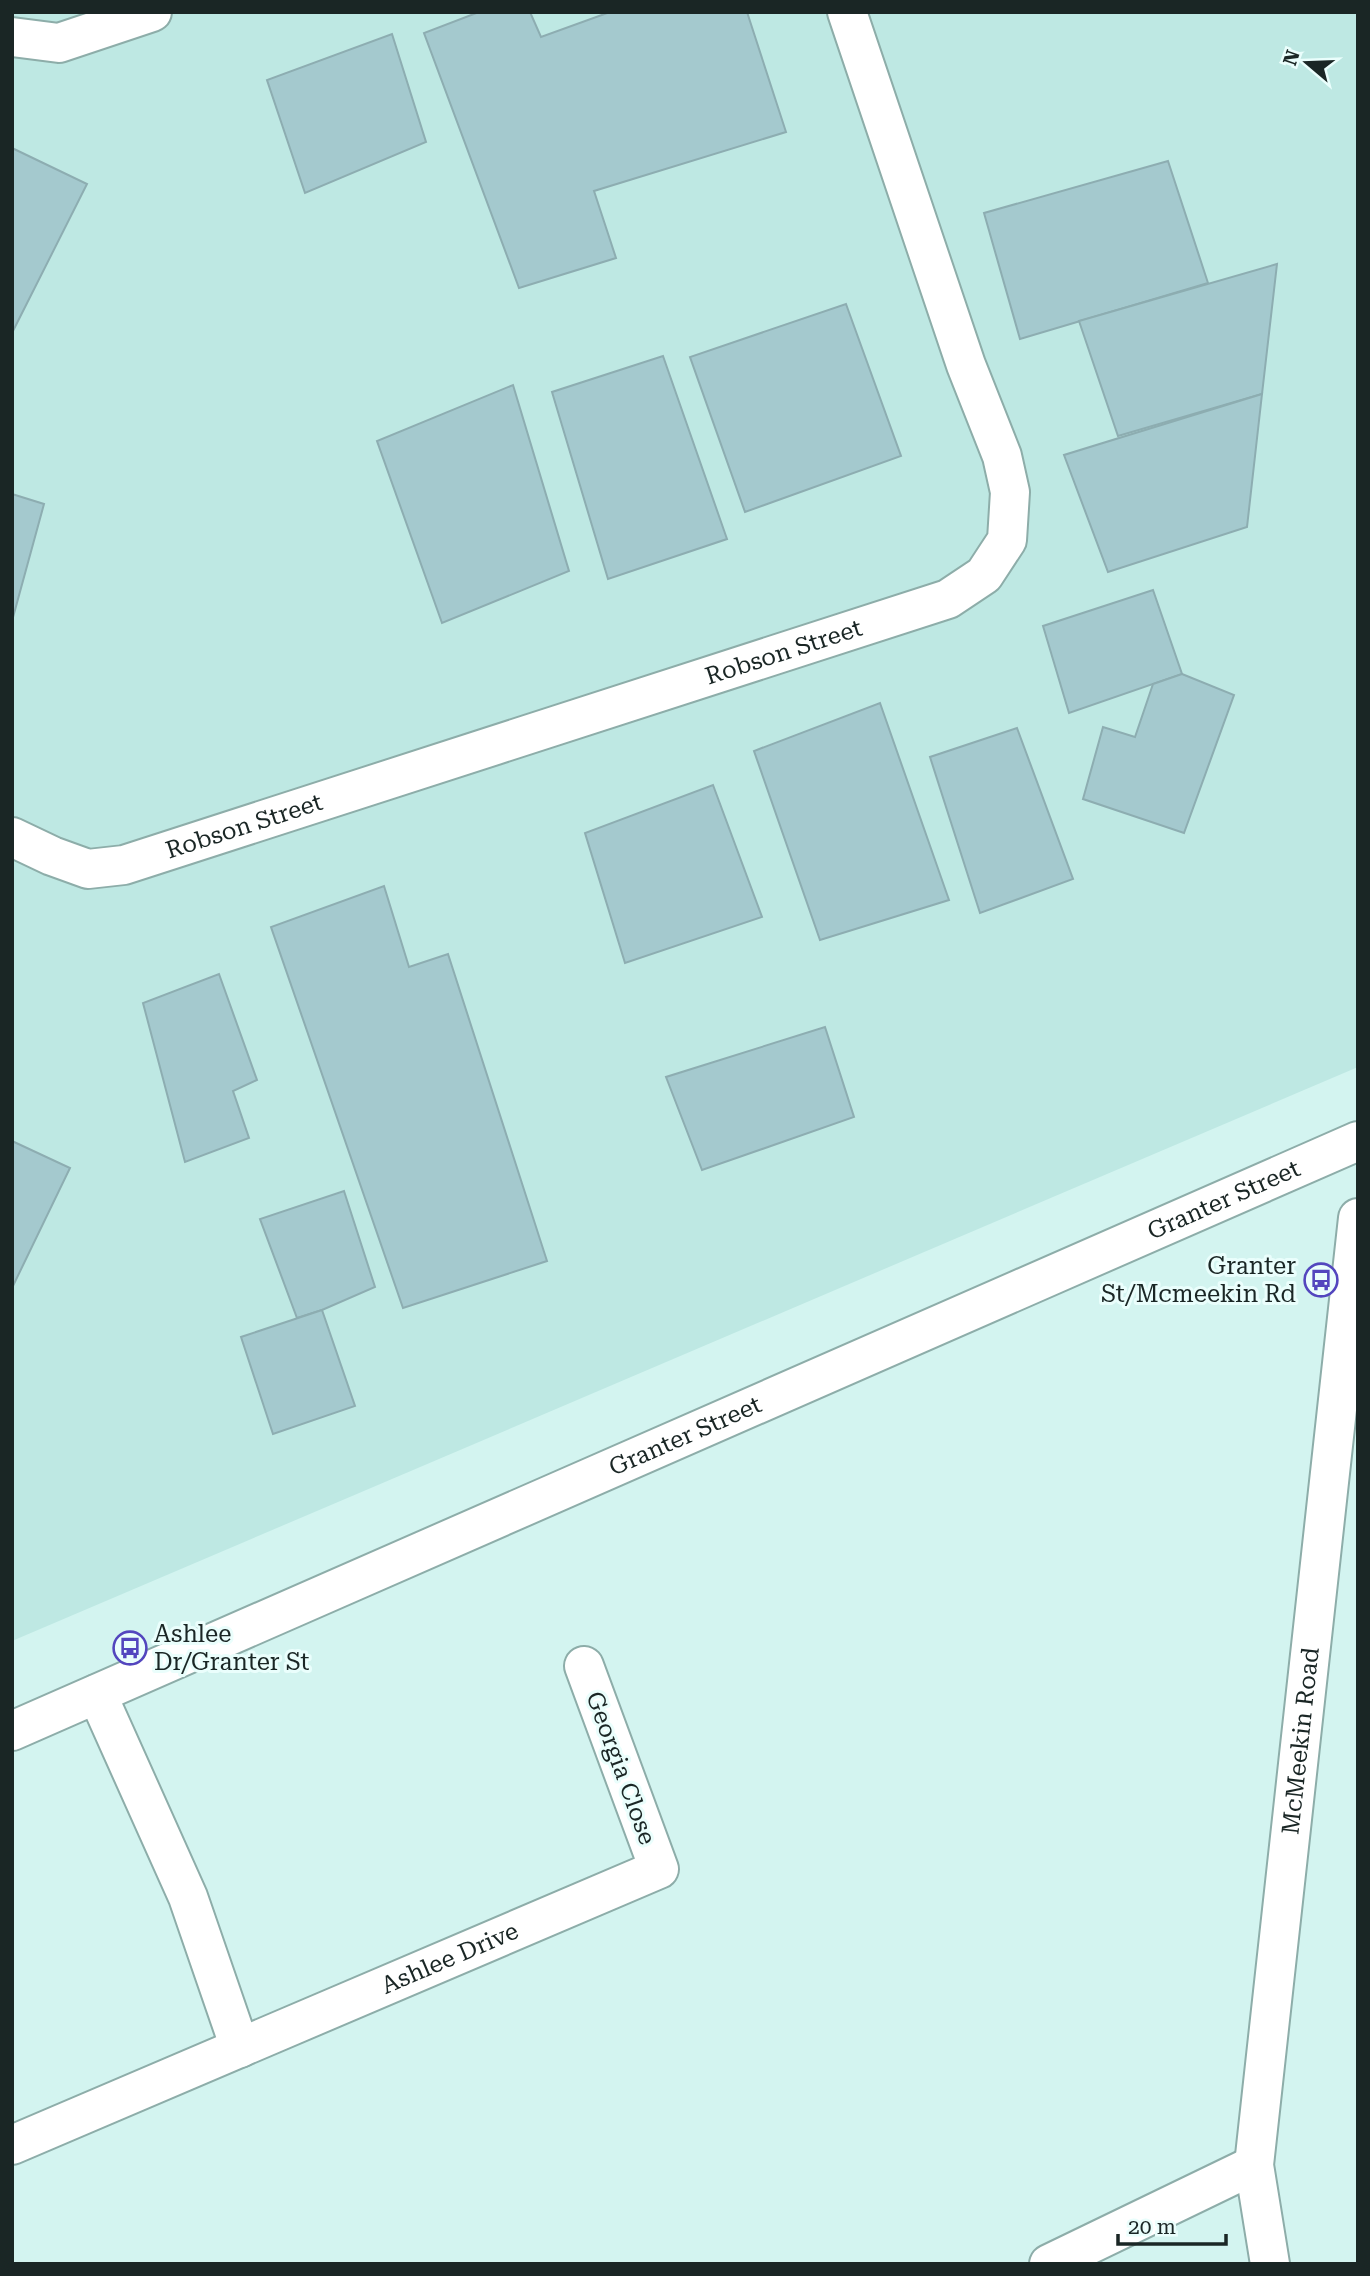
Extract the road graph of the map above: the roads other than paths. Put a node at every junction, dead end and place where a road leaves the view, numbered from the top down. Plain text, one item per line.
1 (152, 12) edge
2 (847, 12) edge
3 (12, 37) edge
4 (12, 837) edge
5 (1358, 1141) edge
6 (1358, 1217) edge
7 (584, 1666) dead end
8 (97, 1693) junction
9 (12, 1731) edge
10 (659, 1870) joint
11 (240, 2048) junction
12 (12, 2145) edge
13 (1254, 2165) junction
14 (1049, 2264) edge
15 (1270, 2264) edge

1 - 3 street
2 - 4 street, Robson Street
5 - 8 street, Granter Street
6 - 13 street, McMeekin Road
7 - 10 street, Georgia Close
8 - 9 street, Granter Street
8 - 11 street
10 - 11 street, Ashlee Drive
11 - 12 street, Ashlee Drive
13 - 14 street
13 - 15 street, McMeekin Road

